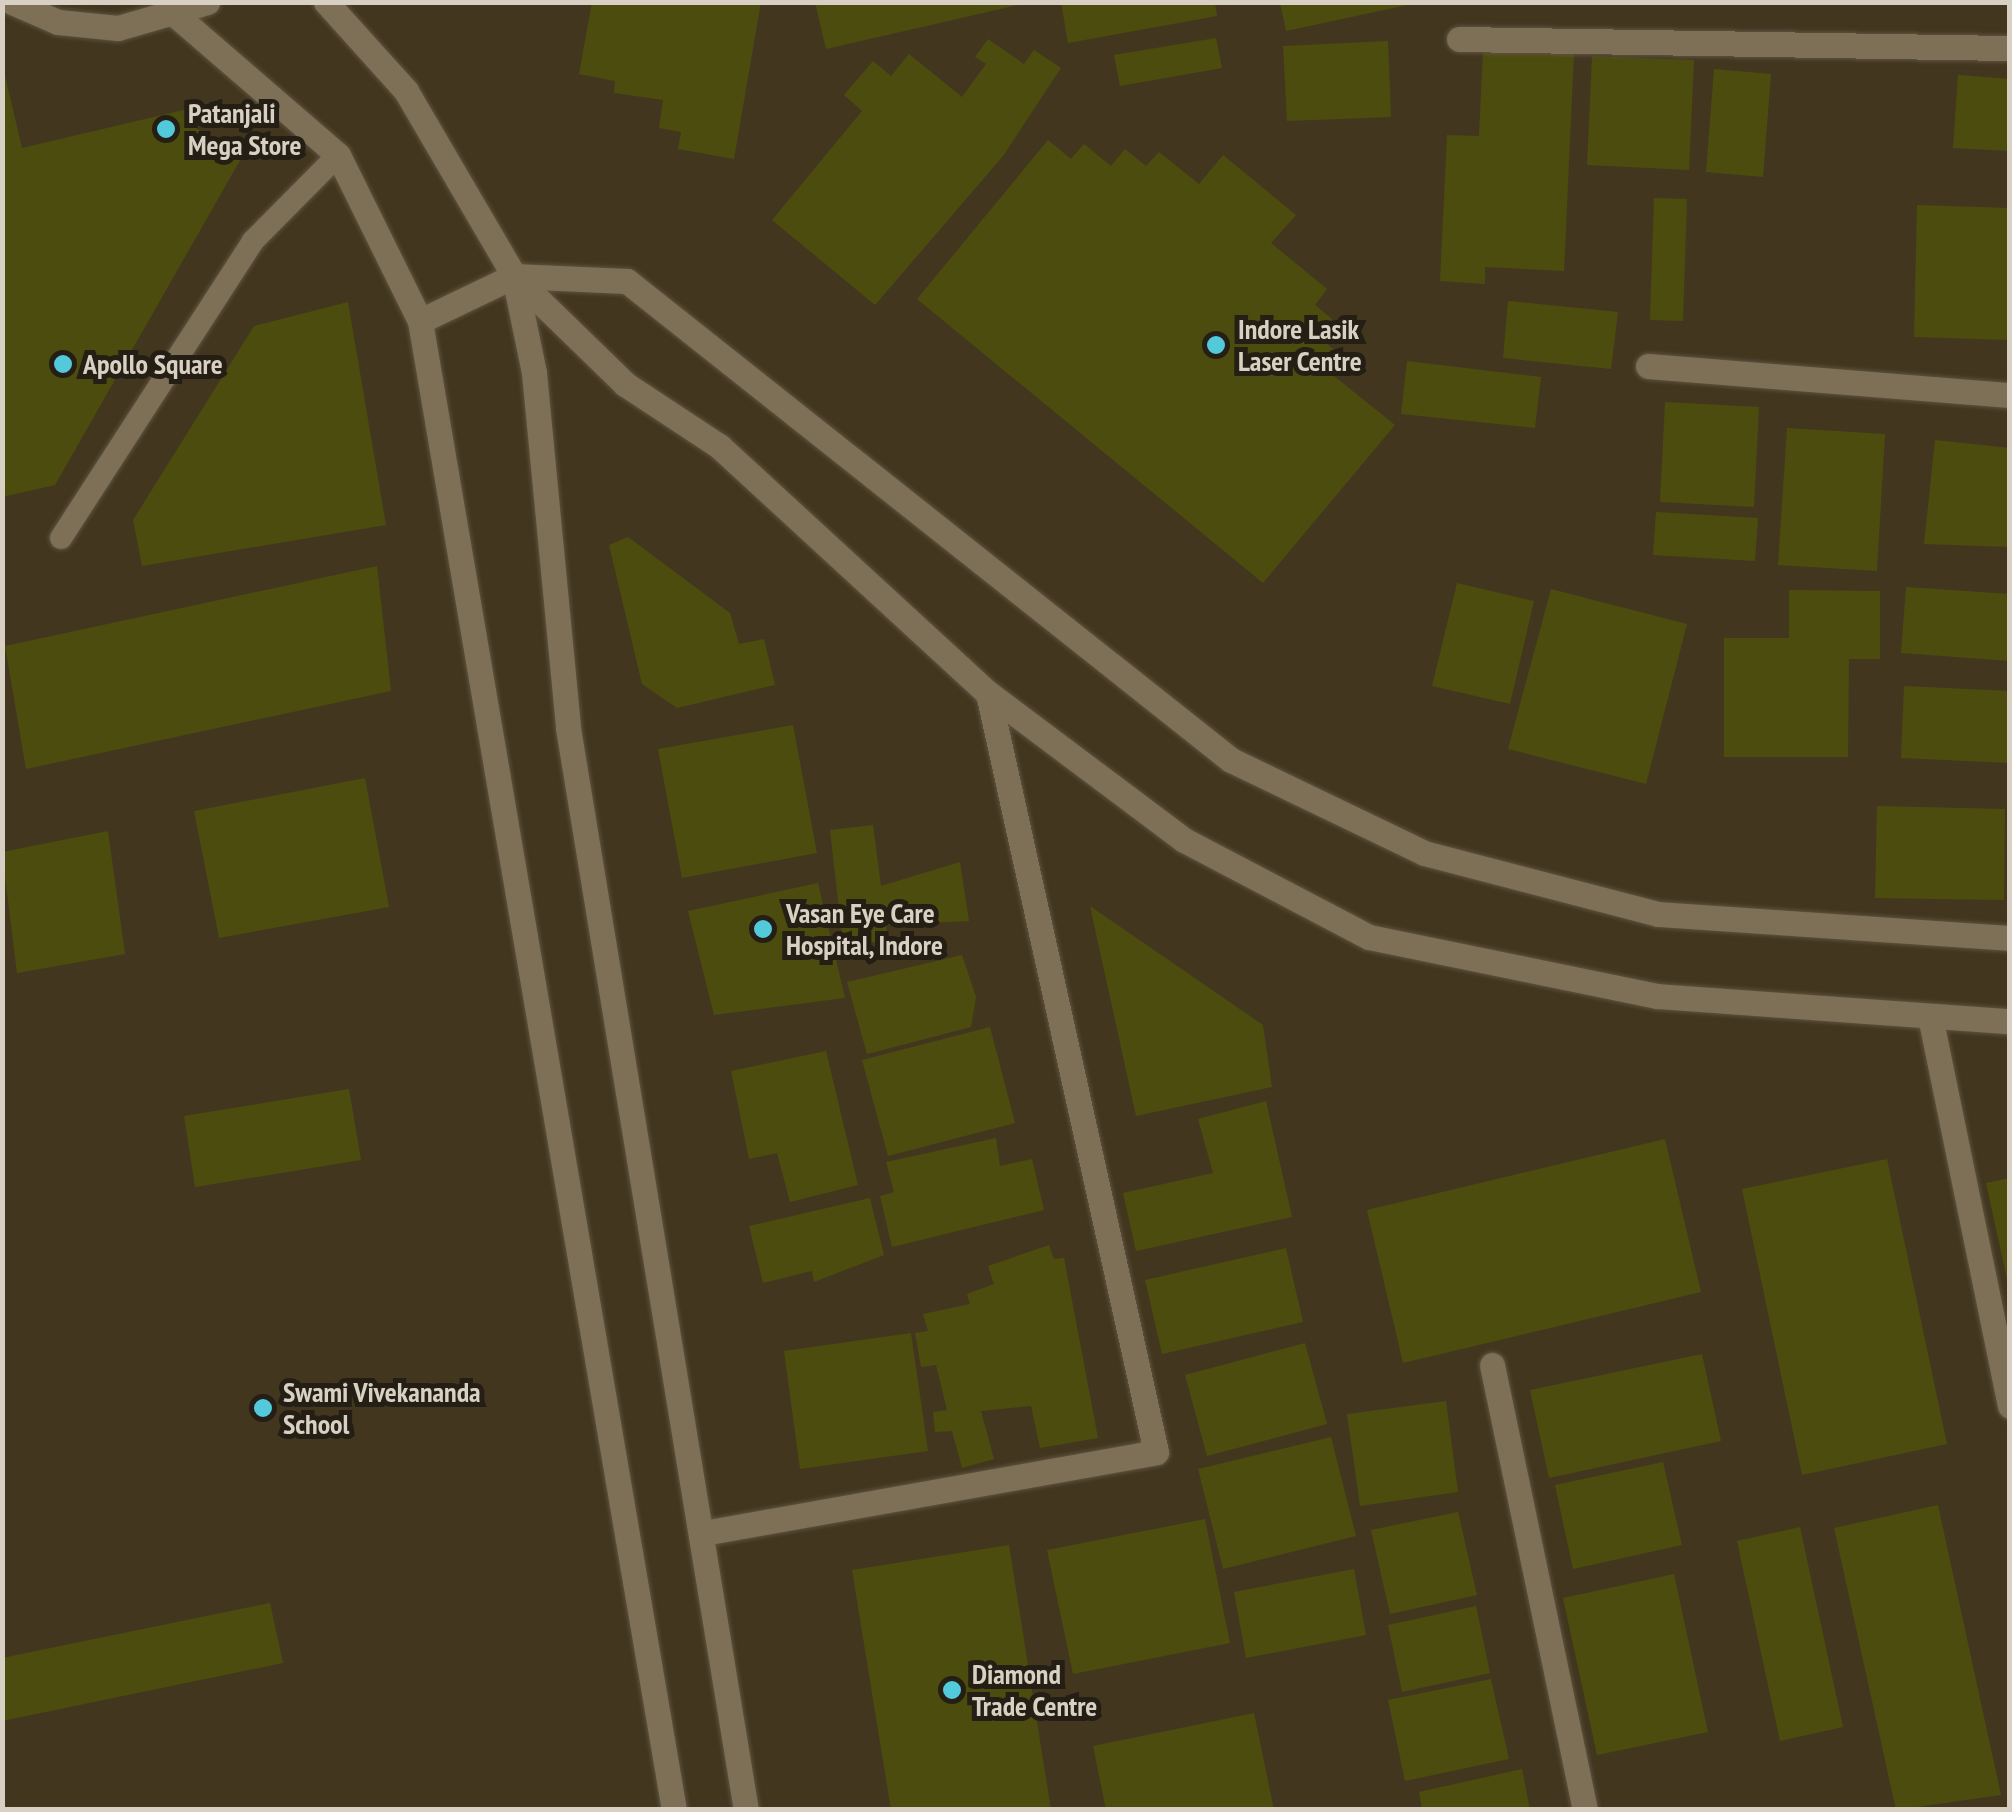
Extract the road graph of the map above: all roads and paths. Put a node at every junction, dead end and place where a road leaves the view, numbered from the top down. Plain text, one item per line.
1 (12, 2) edge
2 (207, 2) edge
3 (326, 2) edge
4 (178, 17) junction
5 (1459, 38) dead end
6 (2010, 48) edge
7 (338, 154) junction
8 (514, 276) junction
9 (420, 321) junction
10 (1648, 366) dead end
11 (2010, 395) edge
12 (61, 538) dead end
13 (988, 693) junction
14 (2010, 938) edge
15 (2010, 1021) edge
16 (1931, 1022) junction
17 (1492, 1364) dead end
18 (2010, 1406) edge
19 (703, 1534) junction
20 (674, 1810) edge
21 (746, 1810) edge
22 (1586, 1810) edge

1 - 4 street
2 - 4 street
3 - 8 street
4 - 7 street
5 - 6 street
7 - 9 street
7 - 12 lane
8 - 9 street
8 - 13 street
8 - 14 street
8 - 19 street
9 - 20 street
10 - 11 street
13 - 16 street
13 - 19 street
15 - 16 street
16 - 18 street
17 - 22 street
19 - 21 street

